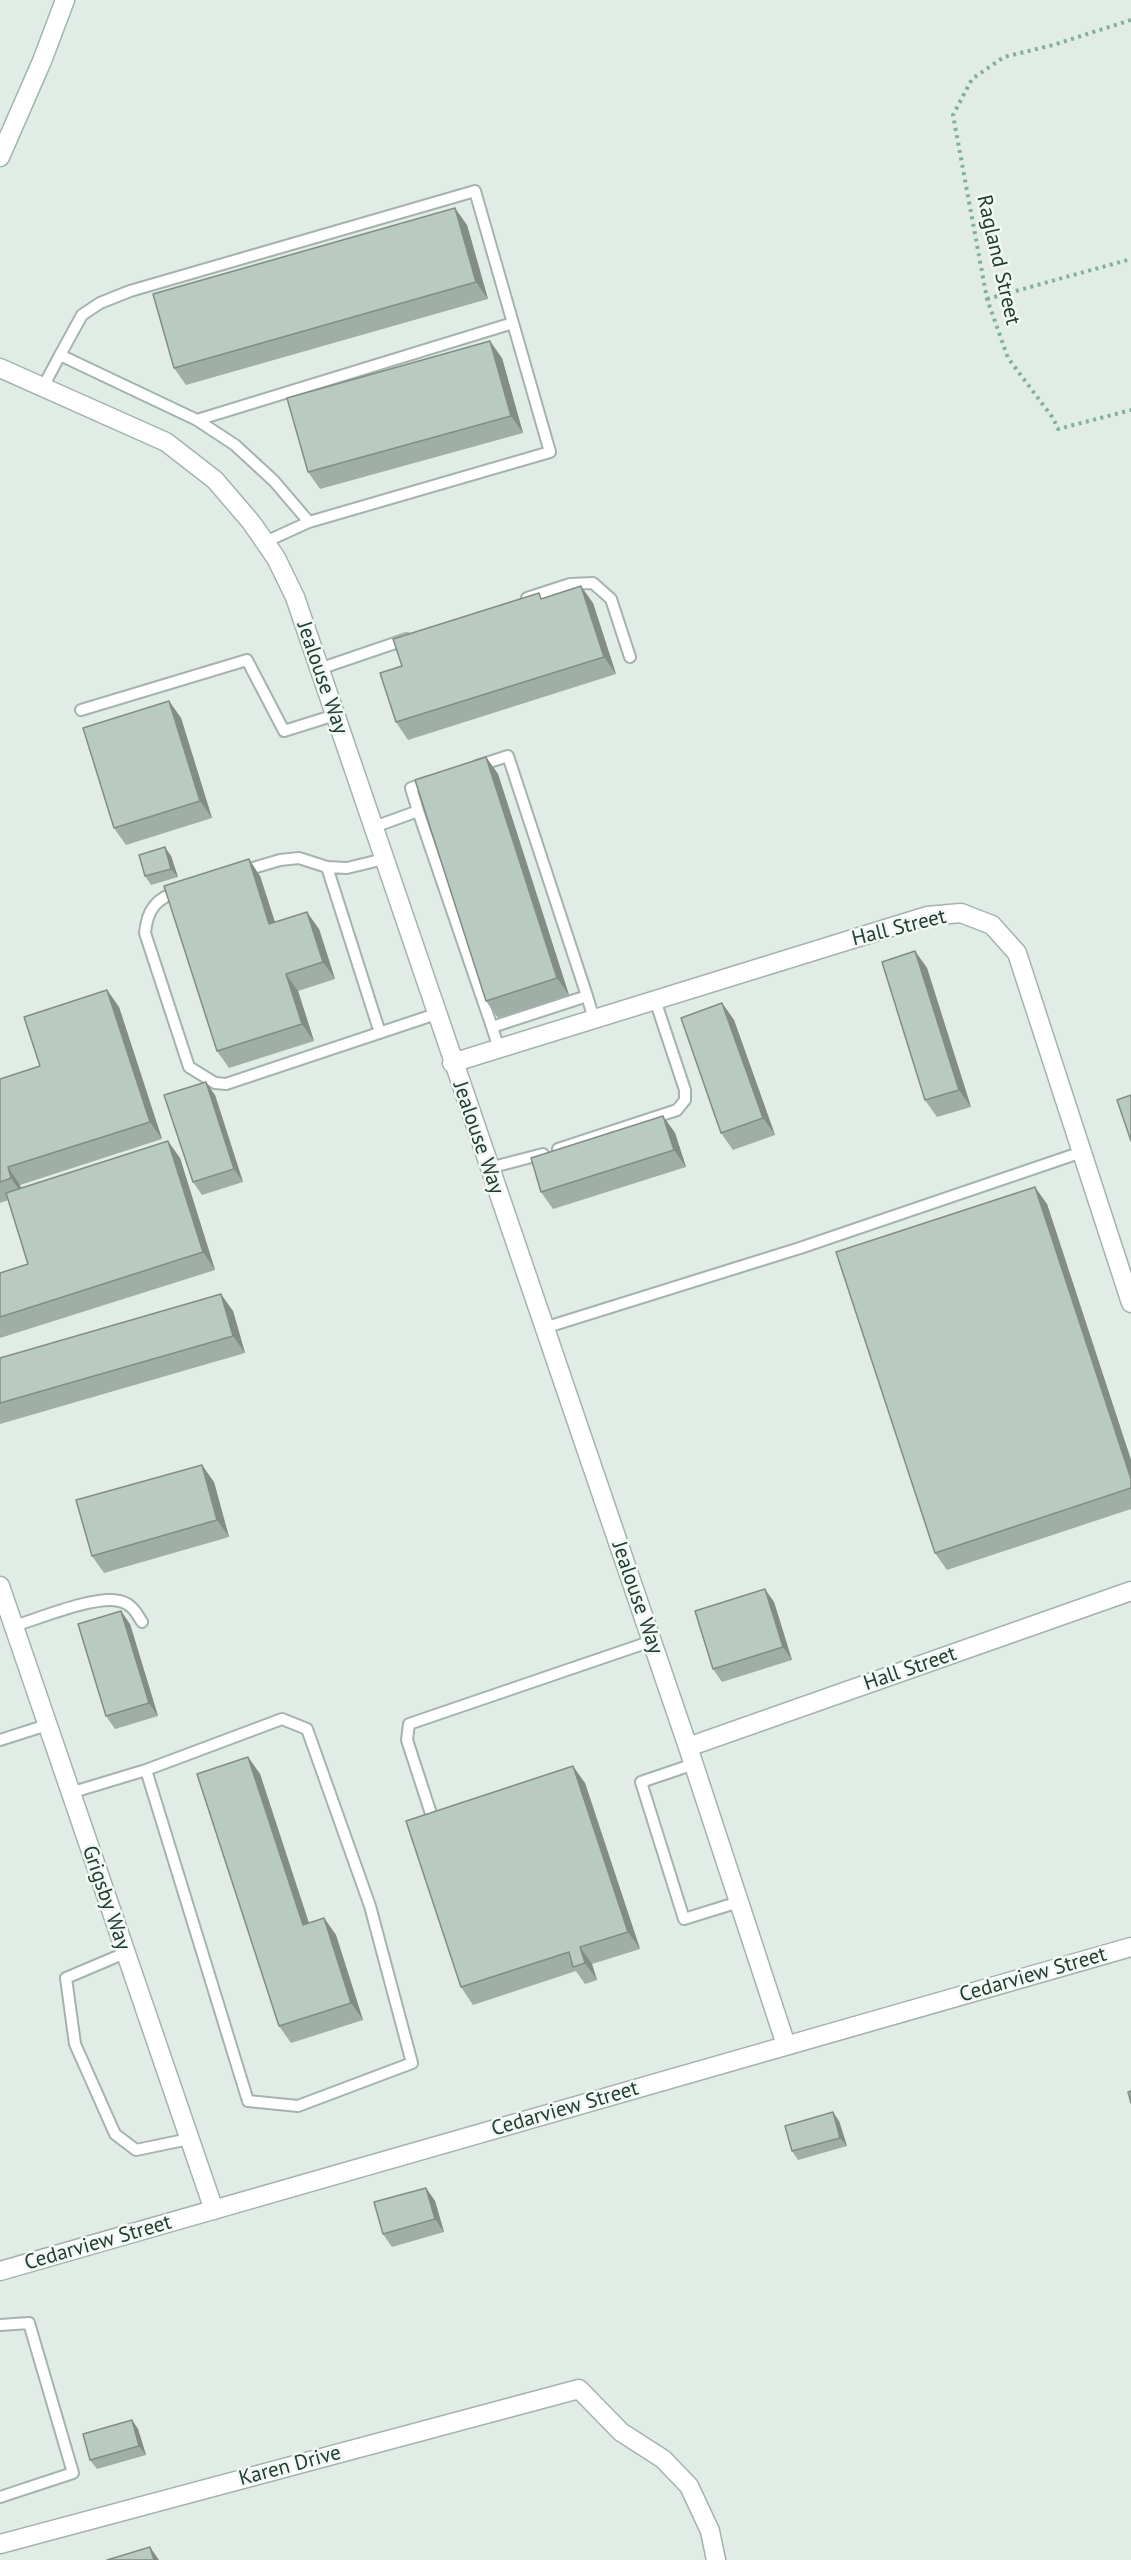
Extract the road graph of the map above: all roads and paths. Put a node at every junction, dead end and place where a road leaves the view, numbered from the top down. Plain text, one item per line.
1 (65, 0) edge
2 (1131, 20) edge
3 (0, 157) edge
4 (1131, 259) edge
5 (987, 298) junction
6 (513, 323) junction
7 (60, 355) junction
8 (0, 368) edge
9 (43, 387) junction
10 (1131, 410) edge
11 (197, 420) junction
12 (309, 522) junction
13 (265, 542) junction
14 (514, 602) edge
15 (414, 636) edge
16 (630, 657) dead end
17 (319, 669) junction
18 (81, 710) dead end
19 (335, 715) junction
20 (465, 770) edge
21 (443, 777) edge
22 (418, 811) junction
23 (374, 827) junction
24 (384, 859) junction
25 (327, 867) junction
26 (237, 873) edge
27 (195, 886) edge
28 (587, 996) junction
29 (655, 1000) junction
30 (436, 1014) junction
31 (594, 1019) junction
32 (492, 1027) junction
33 (380, 1033) junction
34 (499, 1049) junction
35 (453, 1063) junction
36 (1082, 1152) junction
37 (489, 1168) junction
38 (1131, 1303) edge
39 (544, 1328) junction
40 (0, 1586) edge
41 (1131, 1591) edge
42 (142, 1622) dead end
43 (14, 1626) junction
44 (652, 1641) junction
45 (47, 1725) junction
46 (0, 1740) edge
47 (691, 1755) junction
48 (146, 1770) junction
49 (70, 1793) junction
50 (435, 1826) edge
51 (739, 1902) junction
52 (1131, 1947) edge
53 (125, 1953) junction
54 (786, 2045) junction
55 (189, 2139) junction
56 (214, 2210) junction
57 (0, 2271) edge
58 (0, 2325) edge
59 (0, 2497) edge
60 (0, 2545) edge
61 (5, 2560) edge
62 (716, 2560) edge

1 - 3 street
2 - 5 path, Ragland Street
4 - 5 path
5 - 10 path, Ragland Street
6 - 7 lane
6 - 11 lane
6 - 12 lane
7 - 9 lane
7 - 11 lane
8 - 9 street, Jealouse Way
9 - 13 street, Jealouse Way
11 - 12 lane
12 - 13 lane
13 - 17 street, Jealouse Way
14 - 16 lane
15 - 17 lane
17 - 19 street, Jealouse Way
18 - 19 lane
19 - 23 street, Jealouse Way
20 - 28 lane
21 - 22 lane
22 - 23 lane
22 - 32 lane
23 - 24 street, Jealouse Way
24 - 25 lane
24 - 30 street, Jealouse Way
25 - 26 lane
25 - 33 lane
27 - 33 lane
28 - 31 lane
28 - 32 lane
29 - 31 street, Hall Street
29 - 36 street, Hall Street
29 - 37 lane
30 - 33 lane
30 - 35 street, Jealouse Way
31 - 34 street, Hall Street
32 - 34 lane
34 - 35 street, Hall Street
35 - 37 street, Jealouse Way
36 - 38 street, Hall Street
36 - 39 lane
37 - 39 street, Jealouse Way
39 - 44 street, Jealouse Way
40 - 43 street, Grigsby Way
41 - 47 street, Hall Street
42 - 43 lane
43 - 45 street, Grigsby Way
44 - 47 street, Jealouse Way
44 - 50 lane
45 - 46 lane
45 - 49 street, Grigsby Way
47 - 51 street, Jealouse Way
47 - 51 lane
48 - 48 lane
48 - 49 lane
49 - 53 street, Grigsby Way
51 - 54 street, Jealouse Way
52 - 54 street, Cedarview Street
53 - 55 street, Grigsby Way
53 - 55 lane
54 - 56 street, Cedarview Street
55 - 56 street, Grigsby Way
56 - 57 street, Cedarview Street
58 - 59 lane
60 - 61 street
60 - 62 street, Karen Drive

